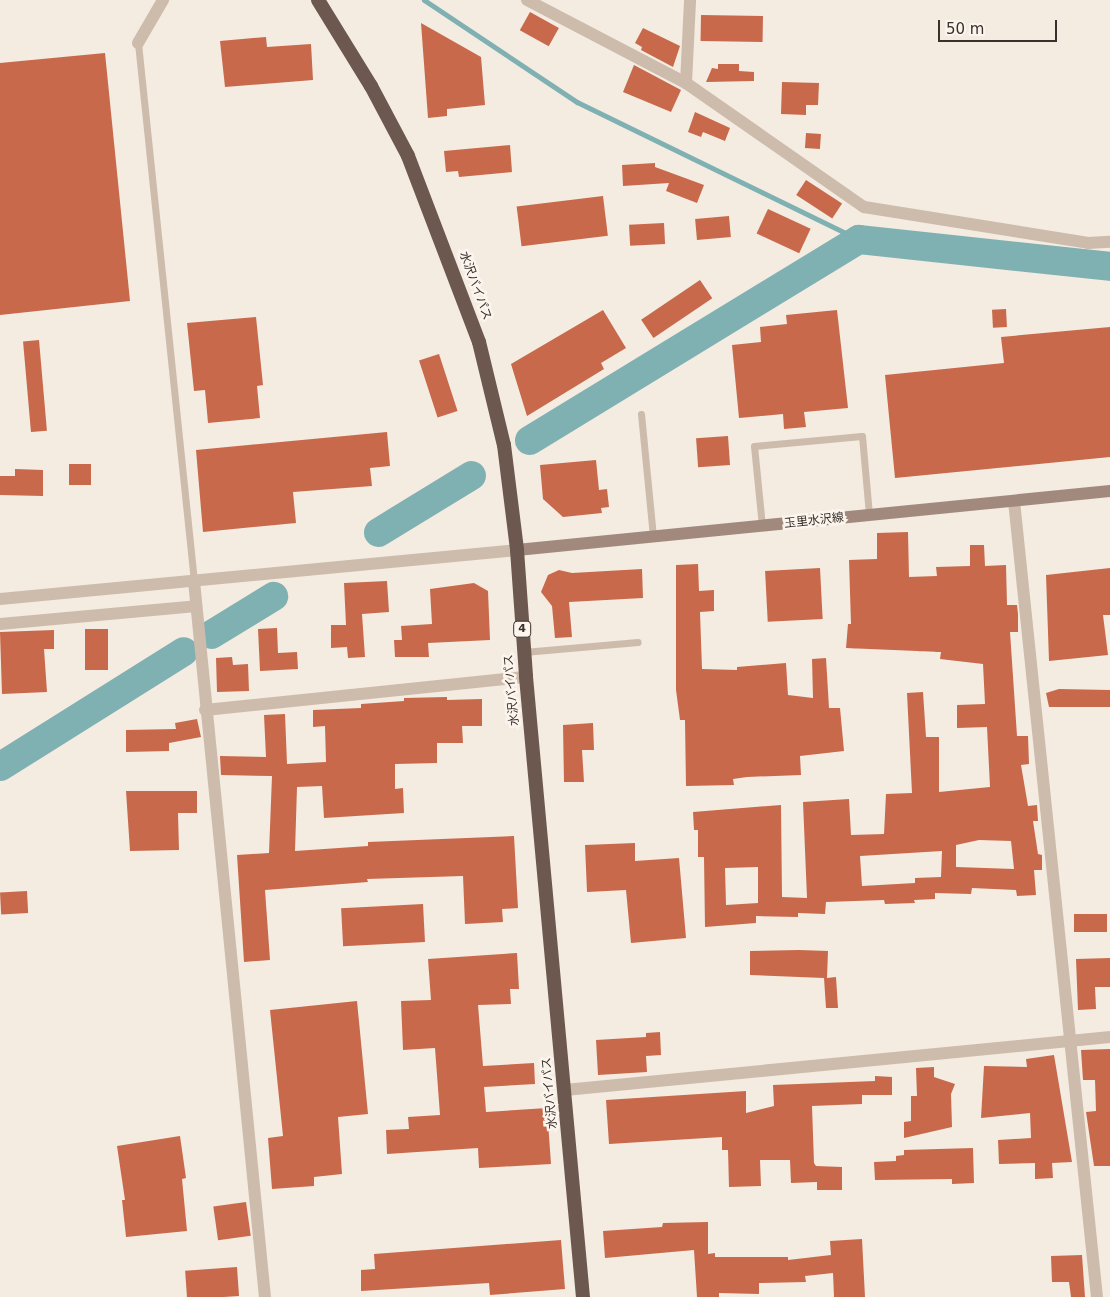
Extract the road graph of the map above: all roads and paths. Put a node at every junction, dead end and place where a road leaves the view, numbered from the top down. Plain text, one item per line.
1 (163, 0) edge
2 (318, 0) edge
3 (527, 0) edge
4 (690, 0) edge
5 (138, 43) joint
6 (686, 83) junction
7 (1110, 242) edge
8 (641, 414) dead end
9 (1110, 491) edge
10 (1014, 501) junction
11 (869, 515) junction
12 (762, 526) junction
13 (653, 536) junction
14 (517, 550) junction
15 (194, 581) junction
16 (0, 599) edge
17 (196, 606) junction
18 (0, 624) edge
19 (638, 642) dead end
20 (524, 652) junction
21 (526, 677) junction
22 (205, 710) junction
23 (1110, 1037) edge
24 (1071, 1041) junction
25 (566, 1090) junction
26 (264, 1297) edge
27 (583, 1297) edge
28 (1097, 1297) edge

1 - 5 street
2 - 14 highway, 水沢バイパス / 4
3 - 6 street
4 - 6 street
5 - 15 lane
6 - 7 street
8 - 13 lane
9 - 10 main road, 玉里水沢線
10 - 11 main road, 玉里水沢線
10 - 24 street
11 - 12 main road, 玉里水沢線
11 - 12 lane
12 - 13 main road, 玉里水沢線
13 - 14 main road, 玉里水沢線
14 - 15 street
14 - 20 highway, 水沢バイパス / 4
15 - 16 street
15 - 17 street
17 - 18 street
17 - 22 street
19 - 20 lane
20 - 21 highway, 水沢バイパス / 4
21 - 22 street
21 - 25 highway, 水沢バイパス / 4
22 - 26 street
23 - 24 street
24 - 25 street
24 - 28 street
25 - 27 highway, 水沢バイパス / 4

